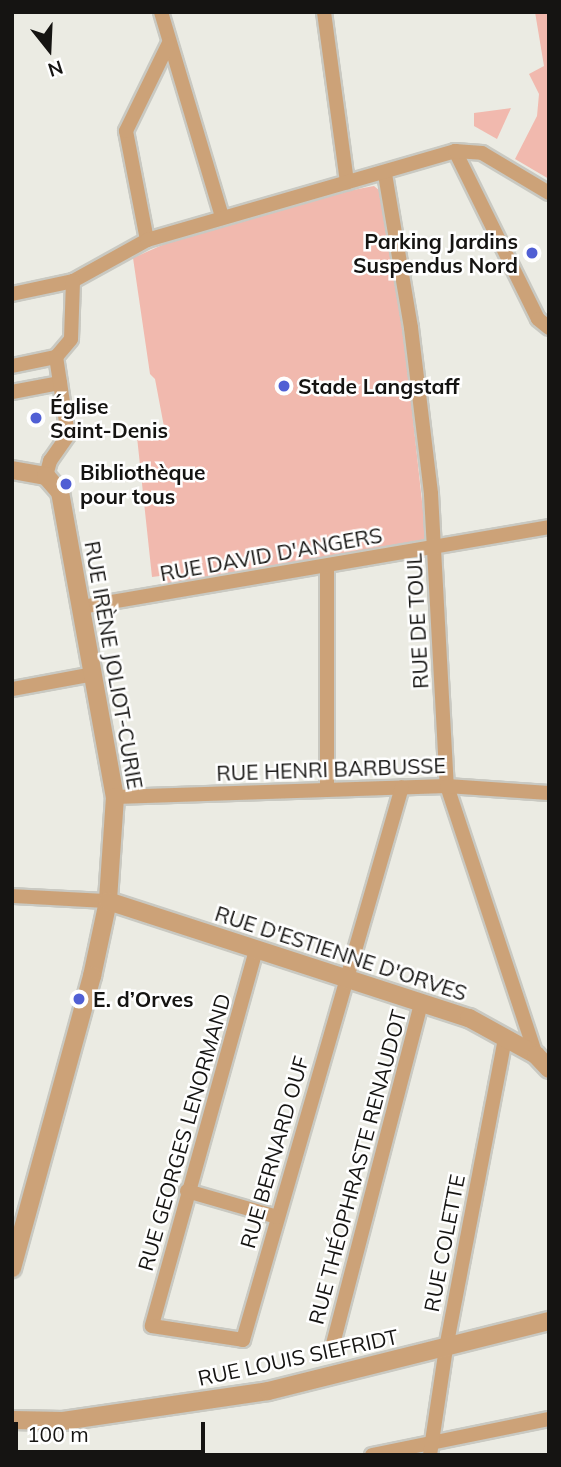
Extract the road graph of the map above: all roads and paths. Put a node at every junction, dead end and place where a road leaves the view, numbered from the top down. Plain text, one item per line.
1 (160, 12) edge
2 (324, 12) edge
3 (168, 45) junction
4 (455, 150) junction
5 (385, 174) junction
6 (347, 182) junction
7 (549, 193) edge
8 (222, 217) junction
9 (147, 240) junction
10 (73, 281) junction
11 (12, 294) edge
12 (549, 328) edge
13 (56, 357) junction
14 (12, 366) edge
15 (60, 383) junction
16 (12, 392) edge
17 (12, 470) edge
18 (46, 476) junction
19 (549, 527) edge
20 (434, 548) junction
21 (327, 566) junction
22 (82, 607) junction
23 (94, 674) junction
24 (12, 690) edge
25 (447, 786) junction
26 (402, 787) junction
27 (327, 790) junction
28 (549, 793) edge
29 (115, 797) junction
30 (12, 895) edge
31 (108, 901) junction
32 (256, 950) junction
33 (348, 976) junction
34 (422, 1001) junction
35 (505, 1040) junction
36 (536, 1055) junction
37 (549, 1069) edge
38 (187, 1191) junction
39 (277, 1217) junction
40 (12, 1268) edge
41 (549, 1321) edge
42 (243, 1340) joint
43 (333, 1344) dead end
44 (446, 1348) junction
45 (549, 1419) edge
46 (12, 1420) edge
47 (429, 1449) edge
48 (372, 1455) edge

1 - 3 street
2 - 6 street
3 - 8 street
3 - 9 street
4 - 5 street
4 - 7 street
4 - 12 street
5 - 6 street
5 - 20 street, RUE DE TOUL
6 - 8 street
8 - 9 street
9 - 10 street
10 - 11 street
10 - 13 street
13 - 14 street
13 - 15 street
15 - 16 street
15 - 18 street
17 - 18 street
18 - 22 street, RUE IRÈNE JOLIOT-CURIE
19 - 20 street, RUE DAVID D'ANGERS
20 - 21 street, RUE DAVID D'ANGERS
20 - 25 street, RUE DE TOUL
21 - 22 street, RUE DAVID D'ANGERS
21 - 27 street
22 - 23 street, RUE IRÈNE JOLIOT-CURIE
23 - 24 street
23 - 29 street, RUE IRÈNE JOLIOT-CURIE
25 - 26 street, RUE HENRI BARBUSSE
25 - 28 street, RUE HENRI BARBUSSE
25 - 36 street, RUE DE TOUL
26 - 27 street, RUE HENRI BARBUSSE
26 - 33 street, RUE BERNARD OUF
27 - 29 street, RUE HENRI BARBUSSE
29 - 31 street, RUE IRÈNE JOLIOT-CURIE
30 - 31 street
31 - 32 street, RUE D'ESTIENNE D'ORVES
31 - 40 street, RUE IRÈNE JOLIOT-CURIE
32 - 33 street, RUE D'ESTIENNE D'ORVES
32 - 38 street, RUE GEORGES LENORMAND
33 - 34 street, RUE D'ESTIENNE D'ORVES
33 - 39 street, RUE BERNARD OUF
34 - 35 street, RUE D'ESTIENNE D'ORVES
34 - 43 street, RUE THÉOPHRASTE RENAUDOT
35 - 36 street, RUE D'ESTIENNE D'ORVES
35 - 44 street, RUE COLETTE
36 - 37 street, RUE D'ESTIENNE D'ORVES
38 - 39 street
38 - 42 street, RUE GEORGES LENORMAND
39 - 42 street, RUE BERNARD OUF
41 - 44 street, RUE LOUIS SIEFRIDT
44 - 46 street, RUE LOUIS SIEFRIDT
44 - 47 street, RUE COLETTE
45 - 47 street
47 - 48 street

